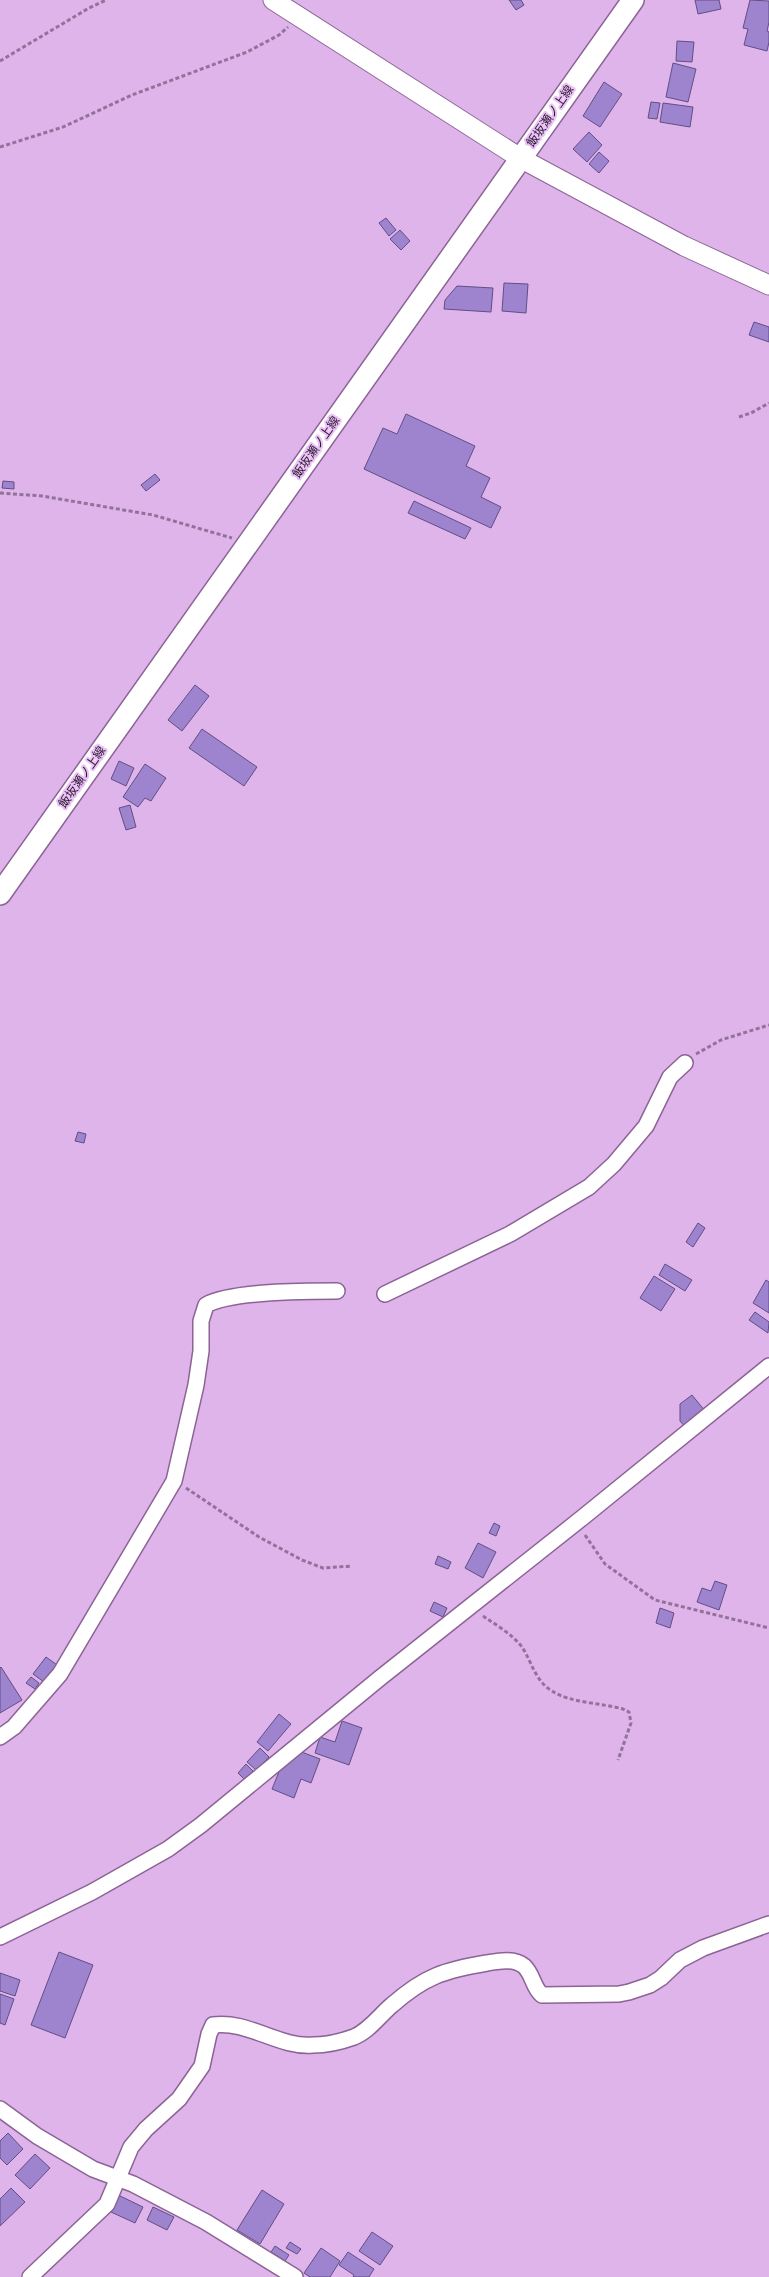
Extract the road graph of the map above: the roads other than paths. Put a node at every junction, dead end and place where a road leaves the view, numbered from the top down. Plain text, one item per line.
1 (273, 0) edge
2 (633, 0) edge
3 (520, 158) junction
4 (769, 285) edge
5 (0, 894) edge
6 (685, 1063) road end
7 (337, 1291) dead end
8 (385, 1294) dead end
9 (769, 1366) edge
10 (0, 1737) edge
11 (769, 1924) edge
12 (0, 1937) edge
13 (0, 2108) edge
14 (117, 2178) junction
15 (30, 2277) edge
16 (295, 2277) edge

1 - 3 street
2 - 3 main road, 飯坂瀬ノ上線
3 - 4 street
3 - 5 main road, 飯坂瀬ノ上線
6 - 8 street
7 - 10 street
9 - 12 street
11 - 14 street
13 - 14 street
14 - 15 street
14 - 16 street

